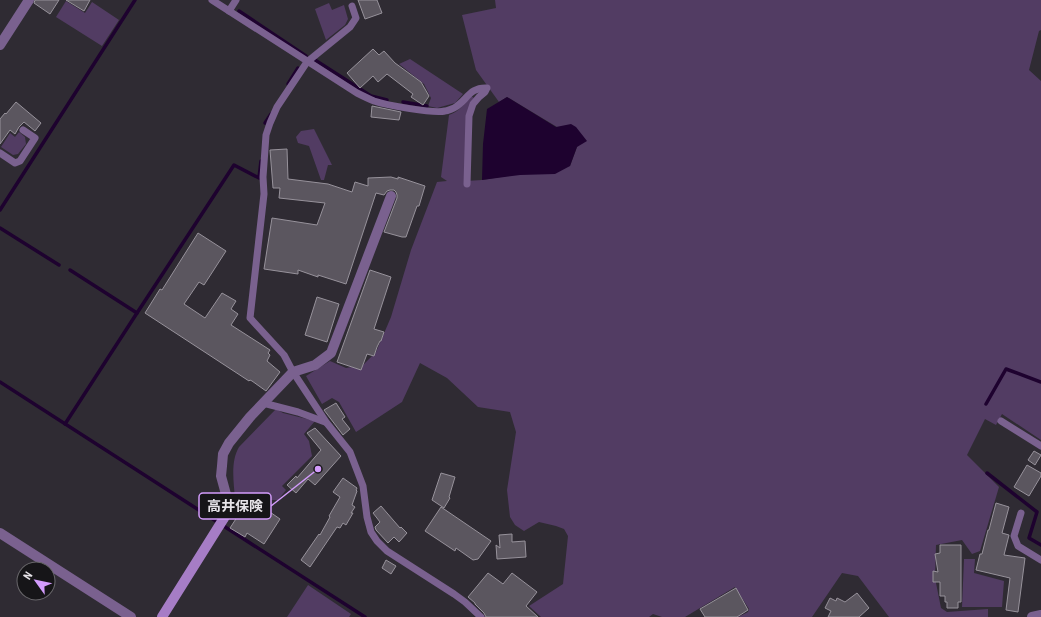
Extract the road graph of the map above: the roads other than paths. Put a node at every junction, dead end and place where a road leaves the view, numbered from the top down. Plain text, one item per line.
1 (29, 0) edge
2 (212, 0) edge
3 (236, 0) edge
4 (352, 6) dead end
5 (229, 11) junction
6 (0, 45) edge
7 (307, 62) junction
8 (23, 130) dead end
9 (0, 153) edge
10 (467, 184) dead end
11 (391, 196) dead end
12 (293, 372) junction
13 (263, 403) junction
14 (1002, 421) dead end
15 (326, 422) junction
16 (1041, 446) edge
17 (1021, 513) dead end
18 (0, 533) edge
19 (1041, 560) edge
20 (1041, 615) edge
21 (131, 617) edge
22 (162, 617) edge
23 (481, 617) edge
24 (1032, 617) edge

1 - 6 street
2 - 5 lane
3 - 5 lane
4 - 7 lane
5 - 7 lane
7 - 10 lane
7 - 12 lane
8 - 9 lane
11 - 12 street
12 - 13 street
12 - 15 lane
13 - 15 lane
13 - 22 street
14 - 16 lane
15 - 23 lane
17 - 19 lane
18 - 21 street
20 - 24 street

